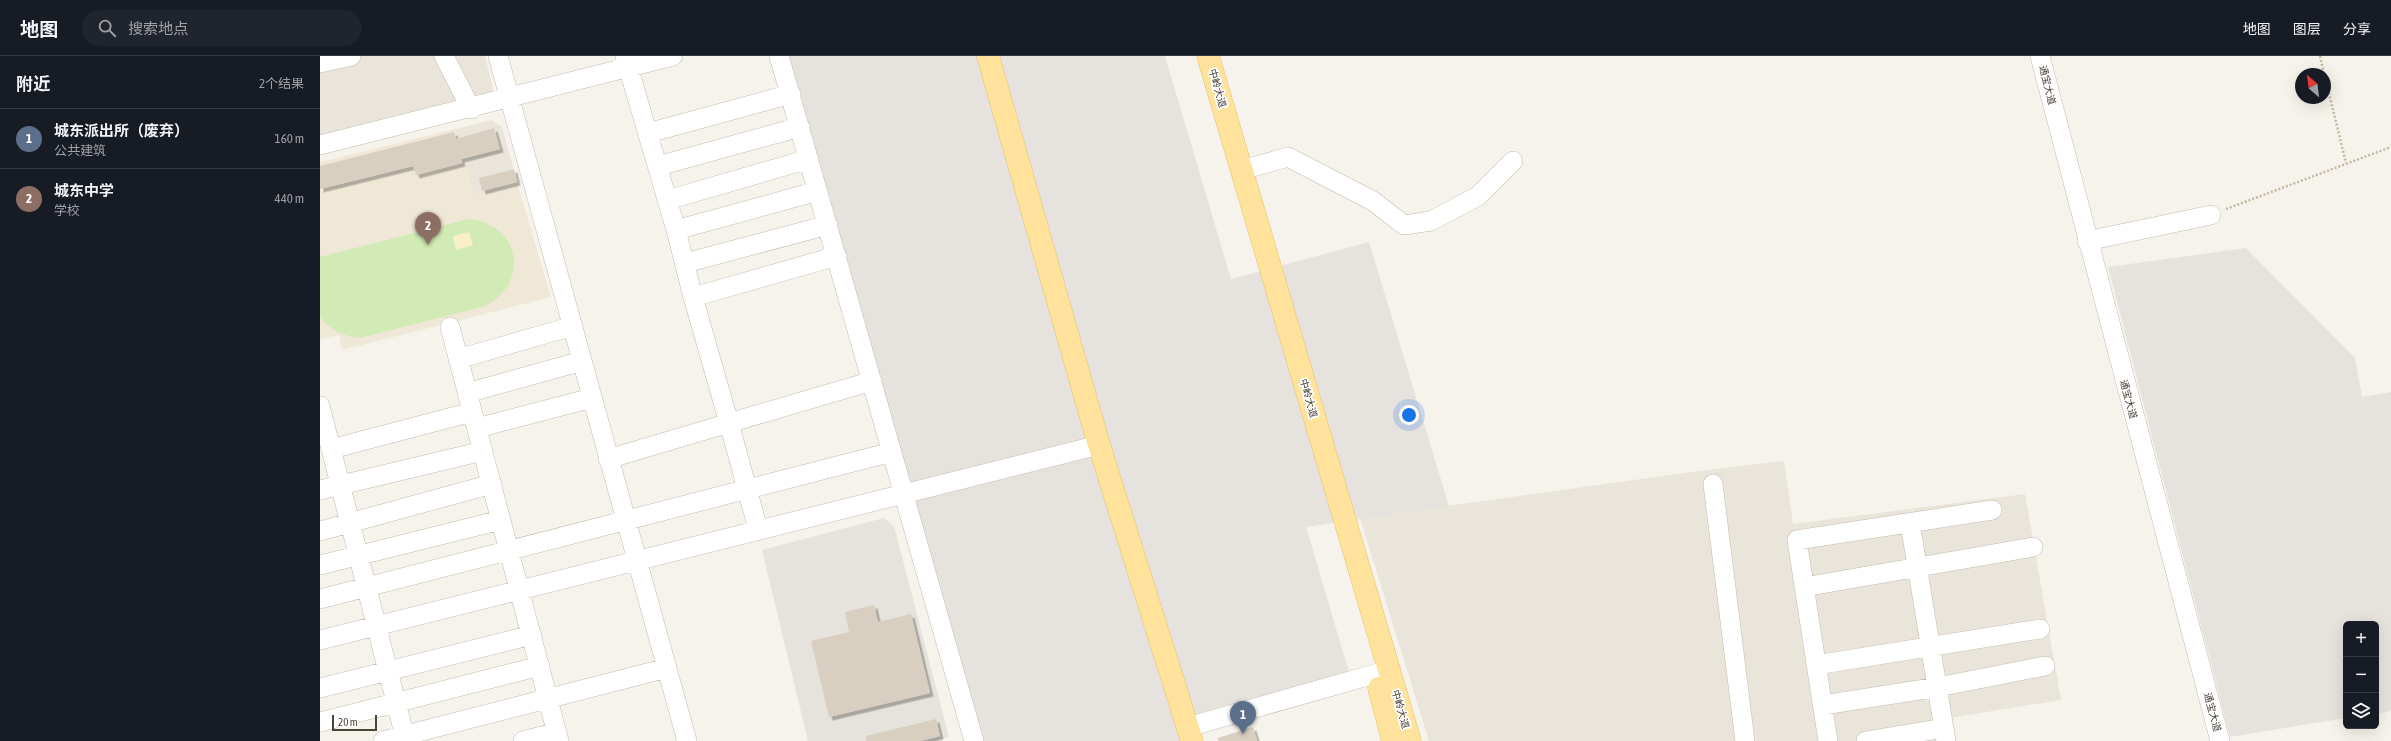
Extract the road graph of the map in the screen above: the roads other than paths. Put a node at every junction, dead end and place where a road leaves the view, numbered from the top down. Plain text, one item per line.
1 (350, 56) edge
2 (444, 56) edge
3 (498, 56) edge
4 (673, 56) edge
5 (779, 56) edge
6 (988, 56) edge
7 (1193, 56) edge
8 (1208, 56) edge
9 (2040, 56) edge
10 (627, 62) edge
11 (320, 63) edge
12 (791, 94) junction
13 (509, 99) junction
14 (471, 109) junction
15 (800, 127) junction
16 (648, 133) junction
17 (320, 145) edge
18 (809, 159) junction
19 (1513, 161) dead end
20 (658, 166) junction
21 (1242, 170) junction
22 (818, 191) junction
23 (667, 200) junction
24 (2211, 215) road end
25 (828, 225) junction
26 (676, 230) junction
27 (2088, 241) junction
28 (837, 256) junction
29 (685, 263) junction
30 (693, 298) junction
31 (573, 326) junction
32 (450, 327) dead end
33 (458, 359) junction
34 (582, 361) junction
35 (872, 381) junction
36 (467, 393) junction
37 (592, 398) junction
38 (320, 406) edge
39 (475, 420) junction
40 (729, 423) junction
41 (1099, 445) junction
42 (331, 449) junction
43 (483, 451) junction
44 (892, 452) junction
45 (608, 459) junction
46 (492, 484) junction
47 (1713, 484) dead end
48 (340, 485) junction
49 (320, 490) edge
50 (747, 490) junction
51 (904, 493) junction
52 (1992, 510) dead end
53 (501, 520) junction
54 (628, 521) junction
55 (1910, 523) junction
56 (350, 524) junction
57 (758, 529) junction
58 (320, 531) edge
59 (2033, 547) dead end
60 (509, 551) junction
61 (358, 556) junction
62 (638, 559) junction
63 (320, 565) edge
64 (1919, 567) junction
65 (366, 587) junction
66 (1804, 587) junction
67 (519, 589) junction
68 (320, 599) edge
69 (376, 624) junction
70 (2040, 629) dead end
71 (532, 634) junction
72 (320, 640) edge
73 (1931, 646) junction
74 (1816, 665) junction
75 (540, 666) junction
76 (2045, 666) dead end
77 (667, 668) junction
78 (388, 670) junction
79 (1382, 672) junction
80 (1938, 687) junction
81 (320, 688) edge
82 (549, 699) junction
83 (396, 703) junction
84 (1823, 705) junction
85 (320, 722) edge
86 (1190, 734) edge
87 (1945, 735) edge
88 (558, 737) edge
89 (405, 738) edge
90 (383, 741) edge
91 (523, 741) edge
92 (687, 741) edge
93 (974, 741) edge
94 (1394, 741) edge
95 (1410, 741) edge
96 (1745, 741) edge
97 (1828, 741) edge
98 (1866, 741) edge
99 (2220, 741) edge

1 - 11 street
2 - 14 street
3 - 13 street
4 - 10 street
5 - 12 street
6 - 41 main road
7 - 79 main road, 中岭大道
8 - 21 main road, 中岭大道
9 - 27 street, 通宝大道
10 - 13 street
10 - 16 street
12 - 15 street
12 - 16 street
13 - 14 street
13 - 31 street
14 - 17 street
15 - 18 street
15 - 20 street
16 - 20 street
18 - 22 street
18 - 23 street
19 - 21 street
20 - 23 street
21 - 79 main road, 中岭大道
22 - 25 street
22 - 26 street
23 - 26 street
24 - 27 street
25 - 28 street
25 - 29 street
26 - 29 street
27 - 99 street, 通宝大道
28 - 30 street
28 - 35 street
29 - 30 street
30 - 40 street
31 - 33 street
31 - 34 street
32 - 33 street
33 - 36 street
34 - 36 street
34 - 37 street
35 - 40 street
35 - 44 street
36 - 39 street
37 - 39 street
37 - 45 street
38 - 42 street
39 - 42 street
39 - 43 street
40 - 45 street
40 - 50 street
41 - 51 street
41 - 86 main road
42 - 48 street
43 - 46 street
43 - 48 street
44 - 50 street
44 - 51 street
45 - 54 street
46 - 53 street
46 - 56 street
47 - 96 street
48 - 49 street
48 - 56 street
50 - 54 street
50 - 57 street
51 - 57 street
51 - 93 street
52 - 55 street
53 - 60 street
53 - 61 street
54 - 60 street
54 - 62 street
55 - 64 street
55 - 66 street
56 - 58 street
56 - 61 street
57 - 62 street
59 - 64 street
60 - 65 street
60 - 67 street
61 - 63 street
61 - 65 street
62 - 67 street
62 - 77 street
64 - 66 street
64 - 73 street
65 - 68 street
65 - 69 street
66 - 74 street
67 - 69 street
67 - 71 street
69 - 72 street
69 - 78 street
70 - 73 street
71 - 75 street
71 - 78 street
73 - 74 street
73 - 80 street
74 - 84 street
75 - 82 street
75 - 83 street
76 - 80 street
77 - 82 street
77 - 92 street
78 - 81 street
78 - 83 street
79 - 86 street
79 - 94 main road, 中岭大道
79 - 95 main road, 中岭大道
80 - 84 street
80 - 87 street
82 - 88 street
82 - 89 street
83 - 85 street
83 - 89 street
84 - 97 street
87 - 98 street
88 - 91 street
89 - 90 street

